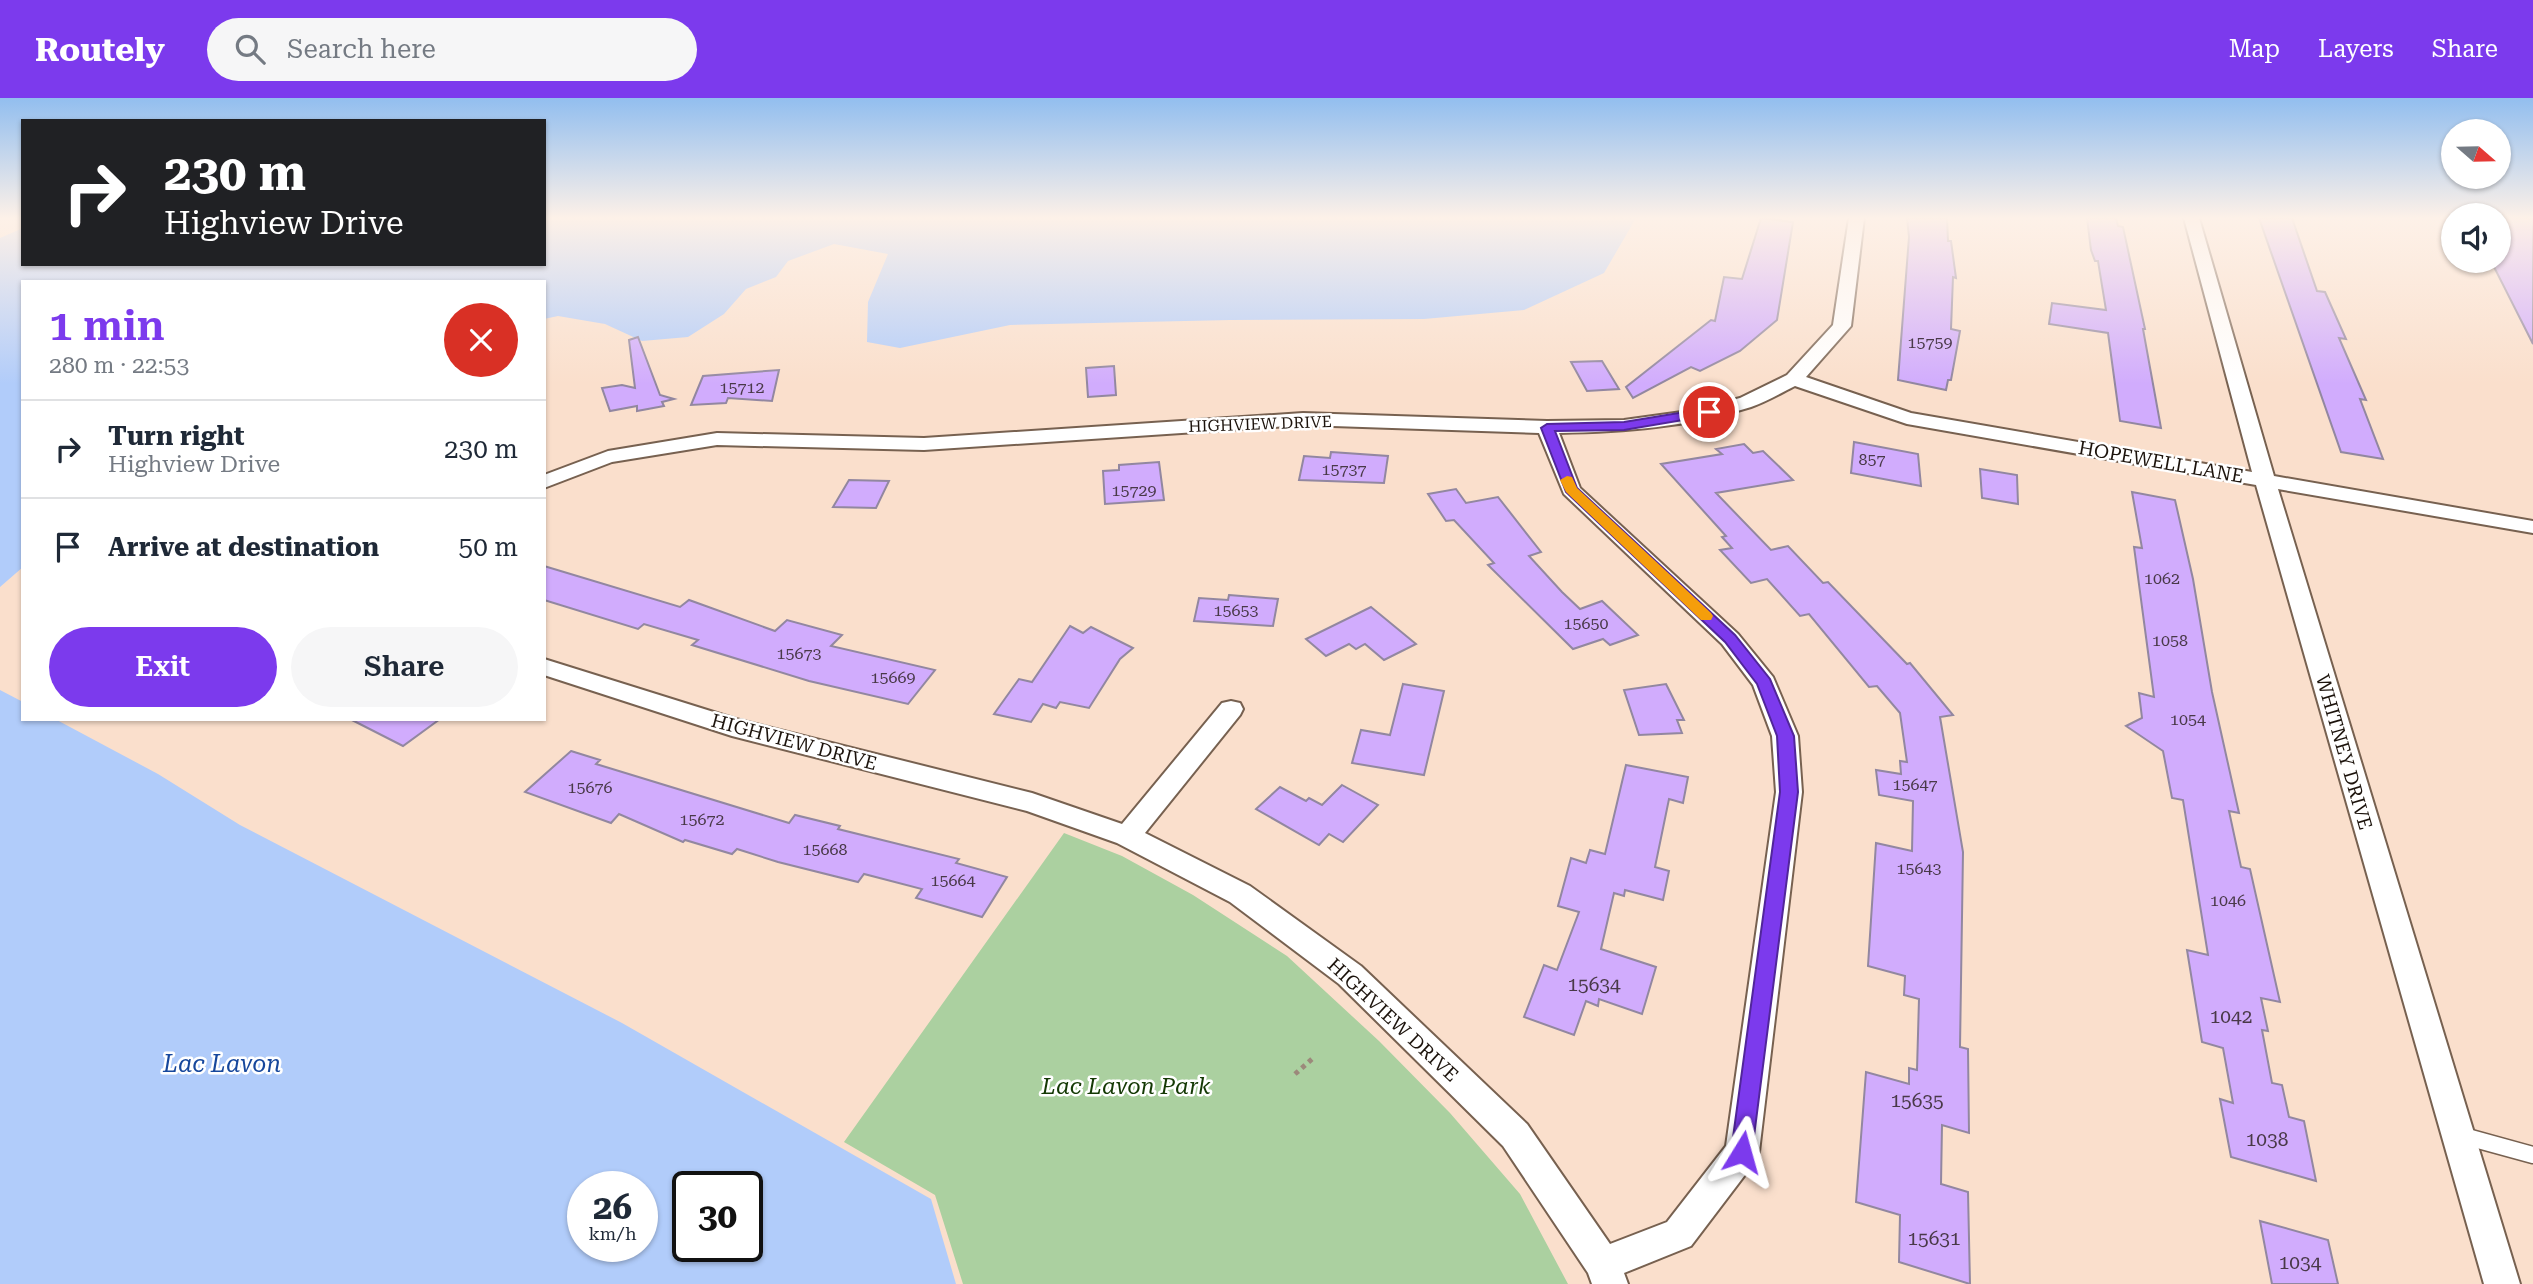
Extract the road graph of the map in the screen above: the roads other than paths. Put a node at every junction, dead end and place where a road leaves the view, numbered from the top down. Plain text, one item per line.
1 (1849, 273) edge
2 (2207, 273) edge
3 (1794, 380) junction
4 (1547, 428) junction
5 (546, 481) edge
6 (2265, 481) junction
7 (2533, 527) edge
8 (546, 668) edge
9 (1231, 709) dead end
10 (1127, 836) junction
11 (2456, 1134) junction
12 (2533, 1155) edge
13 (1606, 1274) edge
14 (2502, 1284) edge

1 - 3 street, HIGHVIEW DRIVE
2 - 6 street, WHITNEY DRIVE
3 - 4 street, HIGHVIEW DRIVE
3 - 6 street, HOPEWELL LANE
4 - 5 street, HIGHVIEW DRIVE
4 - 13 street
6 - 7 street, HOPEWELL LANE
6 - 11 street, WHITNEY DRIVE
8 - 10 street, HIGHVIEW DRIVE
9 - 10 street
10 - 13 street, HIGHVIEW DRIVE
11 - 12 lane
11 - 14 street, WHITNEY DRIVE

